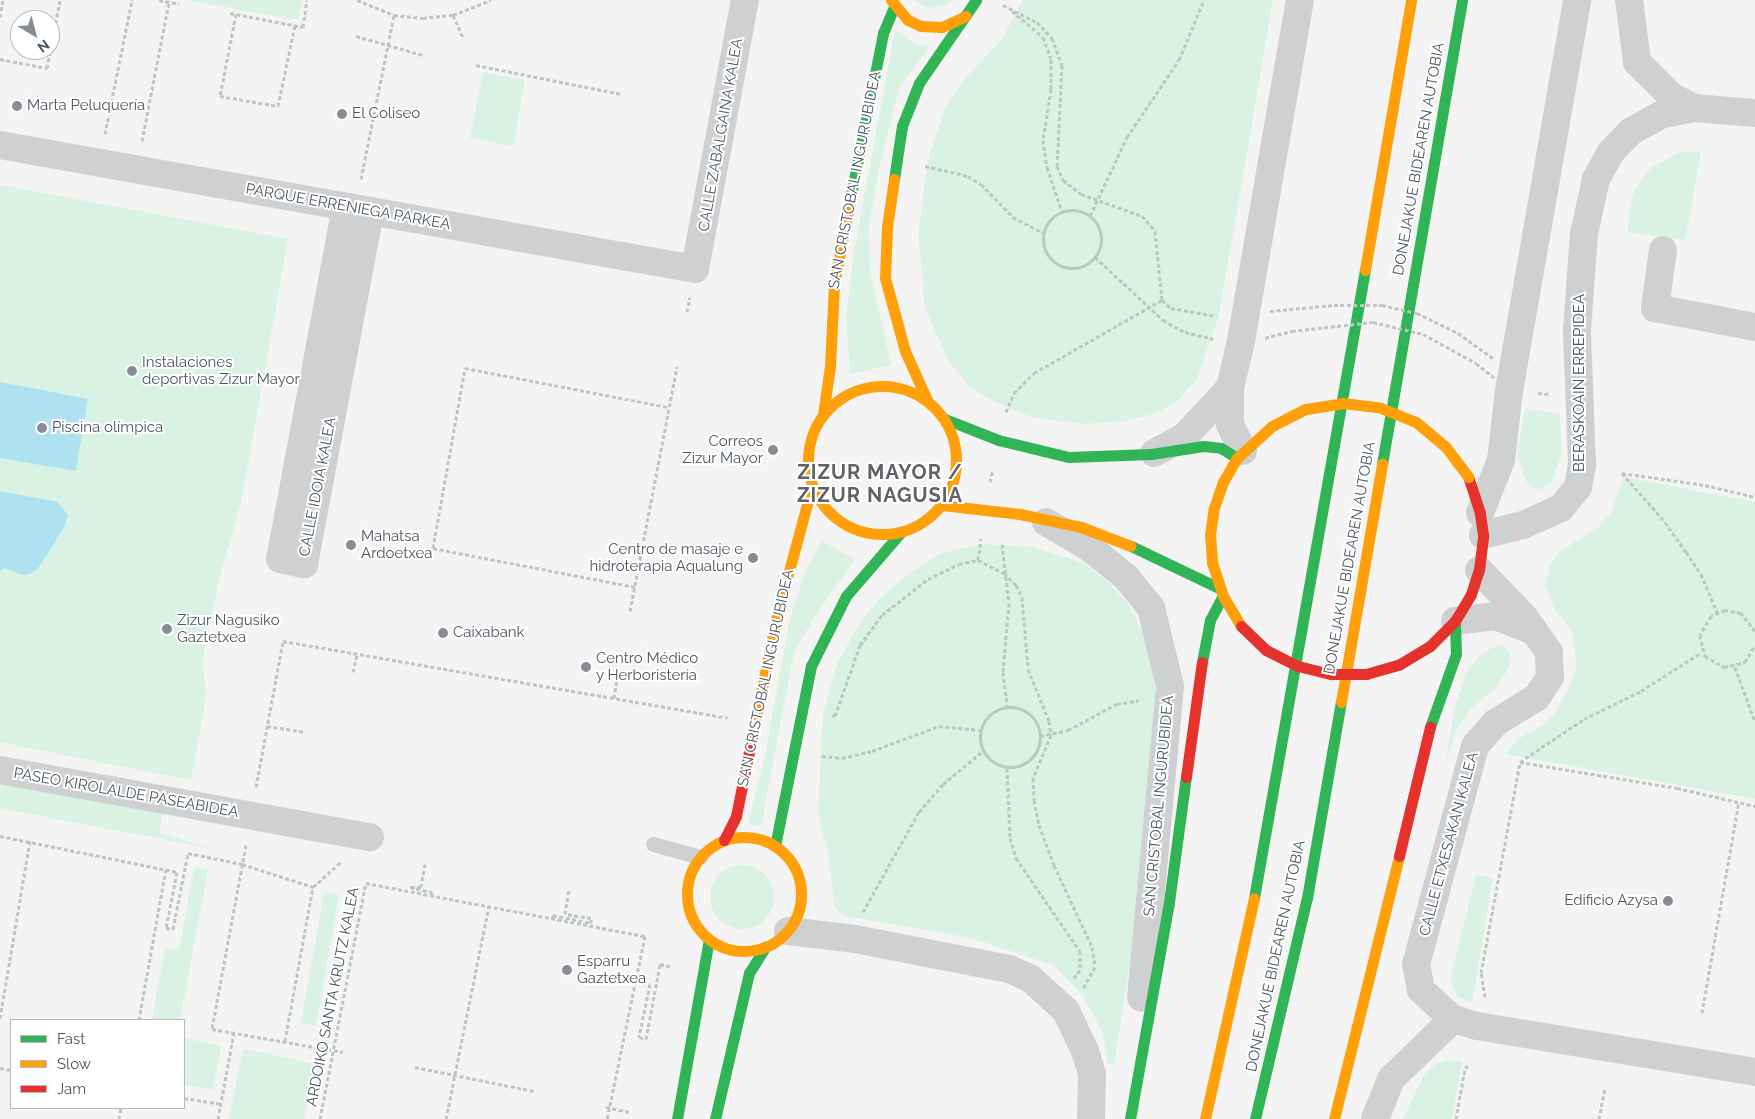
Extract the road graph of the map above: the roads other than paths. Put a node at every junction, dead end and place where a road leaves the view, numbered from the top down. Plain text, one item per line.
1 (745, 0) edge
2 (976, 0) edge
3 (1300, 0) edge
4 (1411, 0) edge
5 (1462, 0) edge
6 (1577, 0) edge
7 (1629, 0) edge
8 (893, 3) edge
9 (966, 16) junction
10 (1694, 108) junction
11 (1755, 113) edge
12 (0, 145) edge
13 (358, 209) junction
14 (1663, 250) dead end
15 (695, 269) joint
16 (1755, 327) edge
17 (1230, 388) junction
18 (927, 400) junction
19 (823, 415) junction
20 (945, 419) junction
21 (1151, 454) junction
22 (1240, 455) junction
23 (812, 486) junction
24 (942, 505) junction
25 (1040, 519) junction
26 (1481, 524) junction
27 (901, 532) junction
28 (1479, 570) junction
29 (1221, 592) junction
30 (1455, 621) junction
31 (1535, 632) junction
32 (0, 770) edge
33 (370, 837) road end
34 (724, 840) junction
35 (652, 844) dead end
36 (775, 846) junction
37 (700, 857) junction
38 (788, 931) junction
39 (709, 940) junction
40 (765, 947) junction
41 (1453, 1019) junction
42 (1755, 1072) edge
43 (677, 1119) edge
44 (714, 1119) edge
45 (1092, 1119) edge
46 (1129, 1119) edge
47 (1205, 1119) edge
48 (1255, 1119) edge
49 (1334, 1119) edge
50 (1375, 1119) edge

1 - 15 street, CALLE ZABALGAINA KALEA
2 - 9 main road
3 - 17 street
4 - 47 main road
5 - 48 main road, DONEJAKUE BIDEAREN AUTOBIA
6 - 26 street
7 - 10 street
8 - 9 main road
8 - 19 main road, SAN CRISTOBAL INGURUBIDEA
9 - 18 main road
10 - 11 street, BERASKOAIN ERREPIDEA
10 - 26 street, BERASKOAIN ERREPIDEA
12 - 13 street, PARQUE ERRENIEGA PARKEA
13 - 13 street, CALLE IDOIA KALEA
13 - 15 street, PARQUE ERRENIEGA PARKEA
14 - 16 street
17 - 21 street
17 - 22 street
18 - 19 main road
18 - 20 main road
19 - 23 main road
20 - 21 main road
20 - 24 main road
21 - 22 main road
22 - 26 main road, bridge
22 - 29 main road
23 - 27 main road
23 - 34 main road, SAN CRISTOBAL INGURUBIDEA
24 - 25 main road, SAN CRISTOBAL INGURUBIDEA
24 - 27 main road
25 - 29 main road, SAN CRISTOBAL INGURUBIDEA
25 - 46 street, SAN CRISTOBAL INGURUBIDEA
26 - 28 main road
27 - 36 main road
28 - 30 main road
28 - 31 street, CALLE ETXESAKAN KALEA
29 - 30 main road, bridge
29 - 46 main road
30 - 31 street
30 - 49 main road
31 - 41 street, CALLE ETXESAKAN KALEA
32 - 33 street, PASEO KIROLALDE PASEABIDEA
34 - 36 main road
34 - 37 main road
35 - 37 lane
36 - 38 main road
37 - 39 main road
38 - 40 main road
38 - 45 street
39 - 40 main road
39 - 43 main road
40 - 44 main road
41 - 42 street
41 - 50 street

